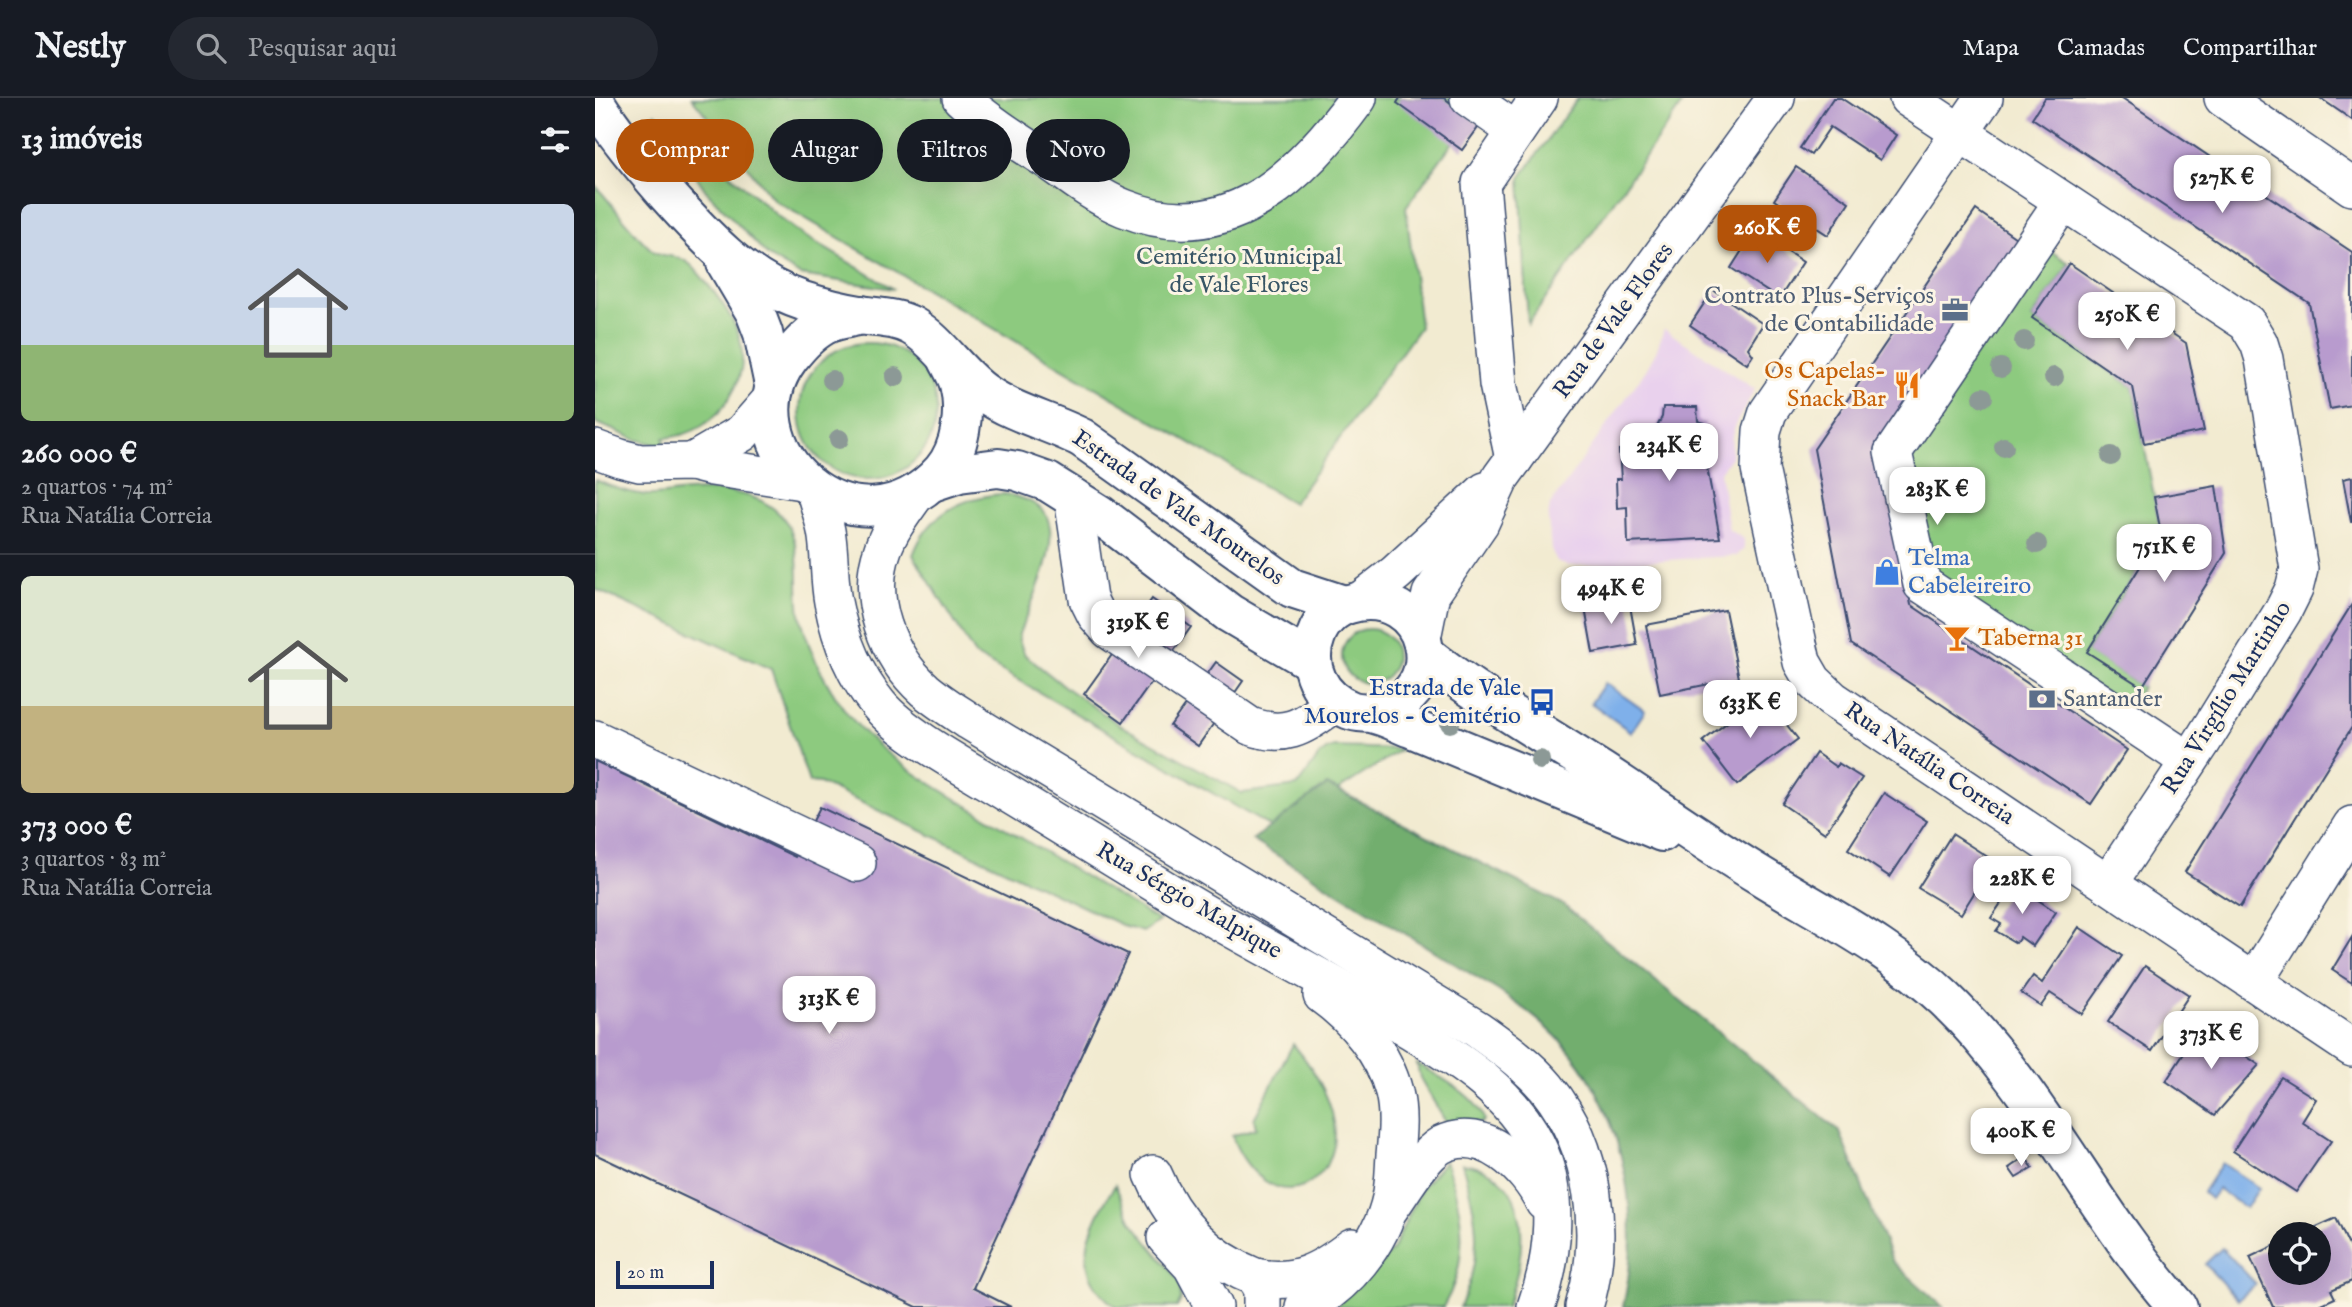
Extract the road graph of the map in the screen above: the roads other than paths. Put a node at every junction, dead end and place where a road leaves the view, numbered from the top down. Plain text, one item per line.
1 (961, 98) edge
2 (1358, 98) edge
3 (1469, 98) edge
4 (1539, 98) edge
5 (1776, 98) edge
6 (1908, 98) edge
7 (1984, 98) edge
8 (2223, 98) edge
9 (595, 103) edge
10 (1516, 131) junction
11 (1962, 132) junction
12 (2352, 187) edge
13 (2063, 201) junction
14 (717, 249) junction
15 (861, 315) junction
16 (947, 358) junction
17 (773, 393) junction
18 (595, 449) edge
19 (692, 462) junction
20 (1508, 468) junction
21 (809, 486) junction
22 (924, 488) junction
23 (1073, 497) junction
24 (1352, 603) junction
25 (1424, 646) junction
26 (1312, 662) junction
27 (1354, 708) junction
28 (595, 738) edge
29 (2189, 761) junction
30 (2352, 825) edge
31 (857, 863) dead end
32 (1760, 876) junction
33 (2108, 884) junction
34 (1201, 911) junction
35 (2254, 982) junction
36 (2352, 1048) edge
37 (1385, 1214) junction
38 (1552, 1218) junction
39 (1259, 1292) edge
40 (1205, 1300) edge
41 (1304, 1307) edge
42 (1536, 1307) edge
43 (1584, 1307) edge
44 (2178, 1307) edge

1 - 2 street
3 - 10 street
4 - 10 street
5 - 20 street, Rua de Vale Flores
6 - 11 street, Rua Virgílio Martinho
7 - 11 street, Rua Natália Correia
8 - 12 street
9 - 14 main road, Estrada de Vale Mourelos
10 - 20 street
11 - 13 street, Rua Virgílio Martinho
11 - 33 street, Rua Natália Correia
13 - 29 street, Rua Virgílio Martinho
13 - 29 street
14 - 15 main road, Estrada de Vale Mourelos
14 - 17 main road, Estrada de Vale Mourelos
15 - 16 main road, Estrada de Vale Mourelos
15 - 17 main road, Estrada de Vale Mourelos
16 - 22 main road, Estrada de Vale Mourelos
16 - 24 main road, Estrada de Vale Mourelos
17 - 19 street
17 - 21 main road, Estrada de Vale Mourelos
18 - 19 street
19 - 21 street
20 - 24 street, Rua de Vale Flores
20 - 25 street, Rua de Vale Flores
21 - 22 main road, Estrada de Vale Mourelos
21 - 34 street, Rua Sérgio Malpique
22 - 23 main road, Estrada de Vale Mourelos
22 - 43 street, Rua Sérgio Malpique
23 - 26 main road, Estrada de Vale Mourelos
23 - 27 street
24 - 25 main road, Estrada de Vale Mourelos
24 - 26 main road
25 - 27 main road
25 - 32 main road, Estrada de Vale Mourelos
26 - 27 main road, Estrada de Vale Mourelos
27 - 32 main road, Estrada de Vale Mourelos
28 - 31 street
29 - 33 street, Rua Virgílio Martinho
30 - 35 street
32 - 44 main road, Estrada de Vale Mourelos
33 - 35 street, Rua Natália Correia
34 - 37 street
34 - 38 street, Rua Sérgio Malpique
35 - 36 street, Rua Natália Correia
37 - 38 street
37 - 39 street
37 - 41 street
38 - 42 street, Rua Sérgio Malpique
39 - 40 street

